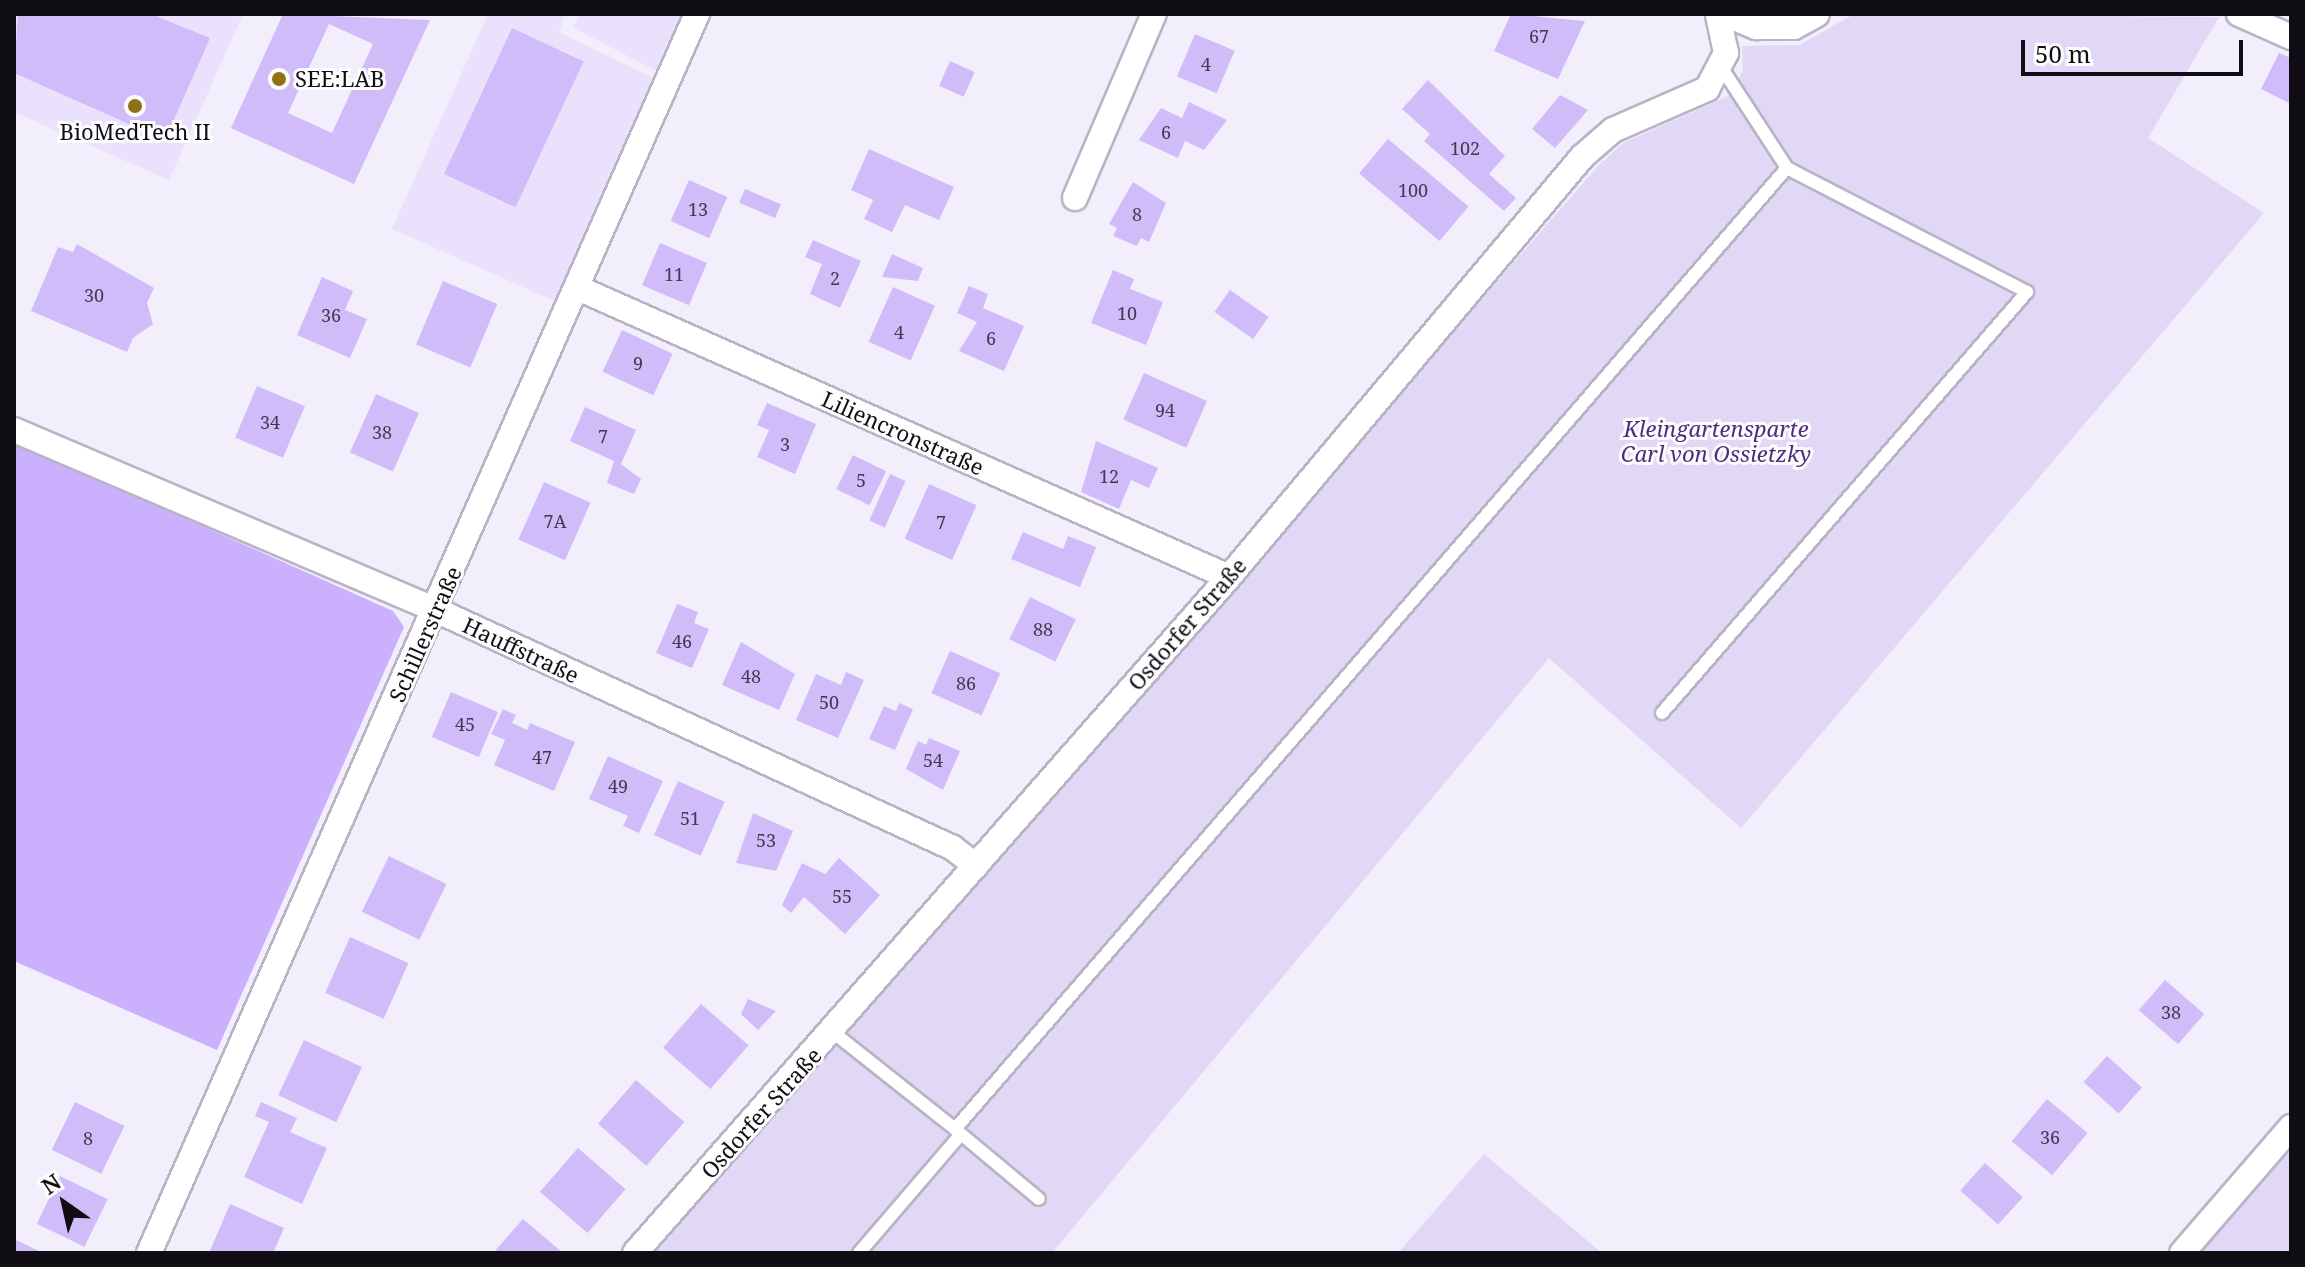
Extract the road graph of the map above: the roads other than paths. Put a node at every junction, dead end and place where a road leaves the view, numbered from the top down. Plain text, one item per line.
1 (697, 14) edge
2 (1154, 14) edge
3 (1718, 14) edge
4 (1725, 14) edge
5 (1817, 14) edge
6 (2239, 14) edge
7 (2291, 37) edge
8 (1723, 70) junction
9 (1787, 168) junction
10 (1075, 198) dead end
11 (578, 288) junction
12 (14, 430) edge
13 (1229, 577) junction
14 (436, 610) junction
15 (1662, 713) dead end
16 (976, 866) junction
17 (834, 1033) junction
18 (2291, 1127) edge
19 (958, 1132) junction
20 (1039, 1199) dead end
21 (149, 1253) edge
22 (635, 1253) edge
23 (859, 1253) edge
24 (2182, 1253) edge

1 - 11 street, Schillerstraße
2 - 10 street
3 - 8 street
4 - 5 street
6 - 7 street
8 - 9 lane
8 - 13 street, Osdorfer Straße
9 - 15 lane
9 - 19 lane
11 - 13 street, Liliencronstraße
11 - 14 street, Schillerstraße
12 - 14 street, Hauffstraße
13 - 16 street, Osdorfer Straße
14 - 16 street, Hauffstraße
14 - 21 street, Schillerstraße
16 - 17 street, Osdorfer Straße
17 - 19 lane
17 - 22 street, Osdorfer Straße
18 - 24 street
19 - 20 lane
19 - 23 lane

